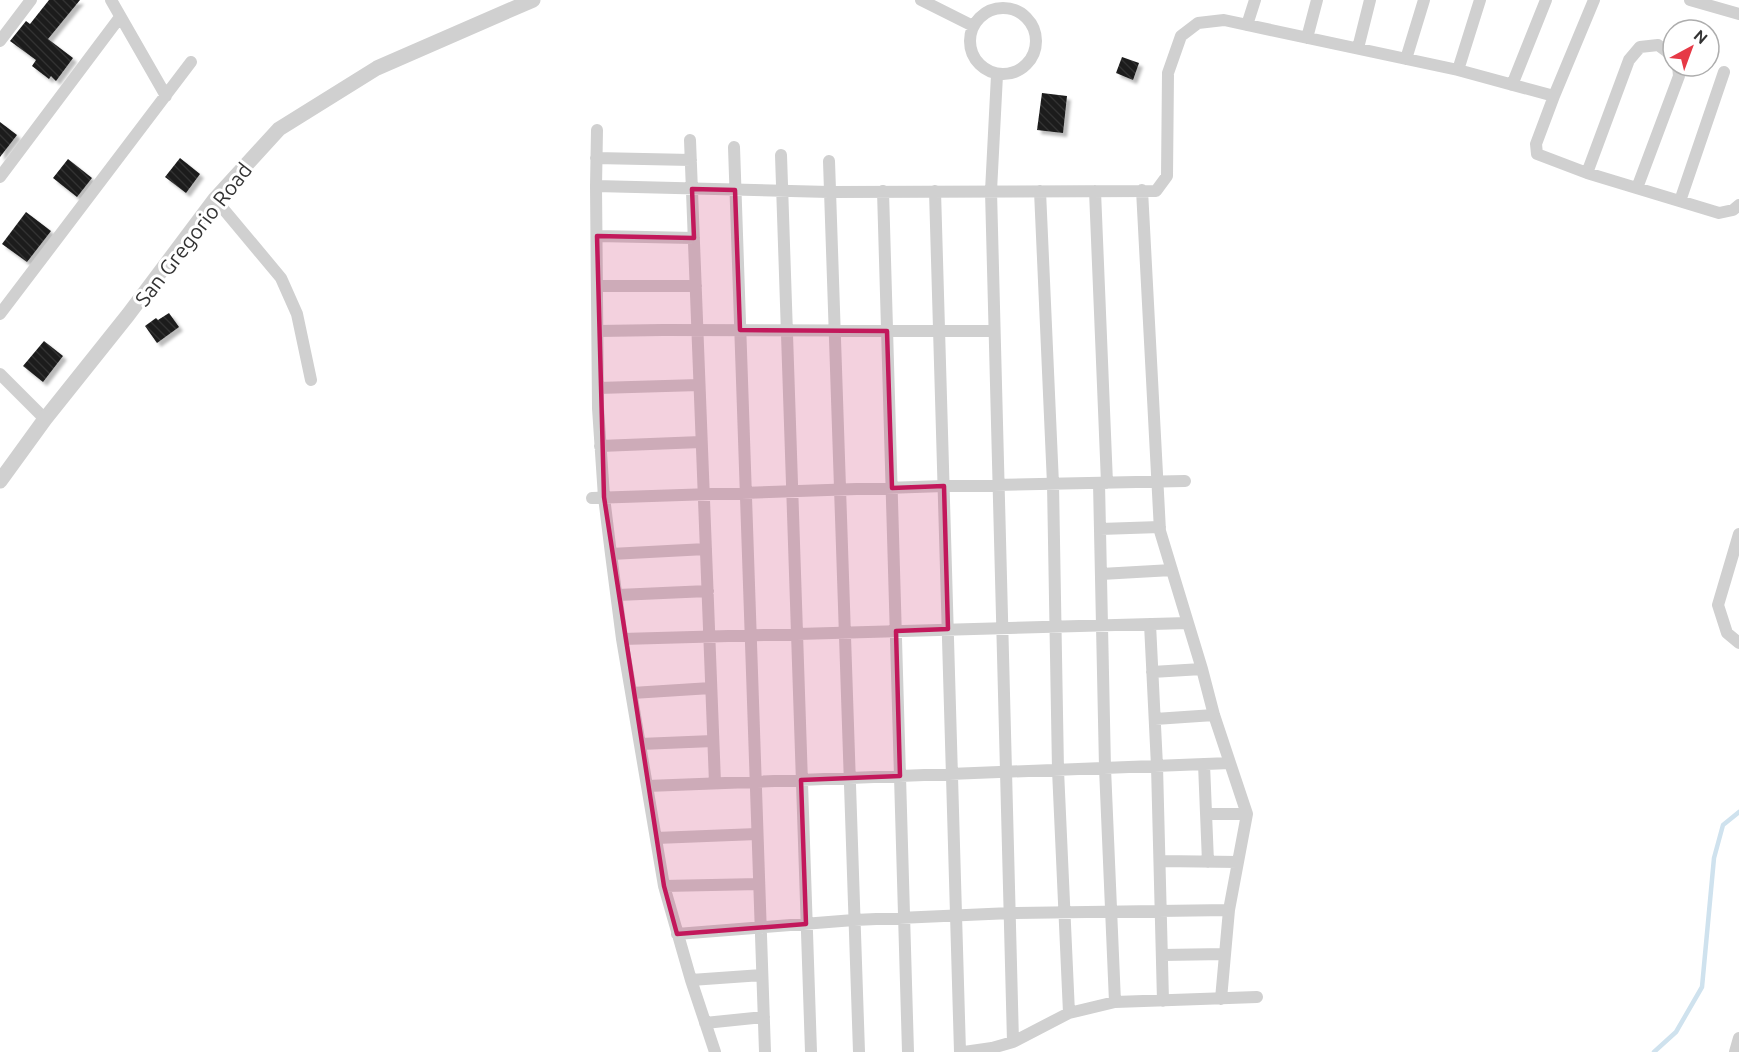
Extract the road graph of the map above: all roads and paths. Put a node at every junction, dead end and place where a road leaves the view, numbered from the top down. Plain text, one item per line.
1 (31, 0) edge
2 (111, 0) edge
3 (533, 0) edge
4 (921, 0) edge
5 (1255, 0) edge
6 (1317, 0) edge
7 (1370, 0) edge
8 (1424, 0) edge
9 (1480, 0) edge
10 (1546, 0) edge
11 (1594, 0) edge
12 (1690, 0) edge
13 (1739, 14) edge
14 (120, 17) junction
15 (1247, 25) junction
16 (973, 26) junction
17 (1307, 38) junction
18 (0, 41) edge
19 (1661, 47) edge
20 (1358, 48) junction
21 (1406, 59) junction
22 (191, 62) dead end
23 (1458, 70) junction
24 (1724, 72) dead end
25 (998, 75) junction
26 (1678, 78) edge
27 (1512, 85) junction
28 (166, 96) junction
29 (1554, 96) junction
30 (597, 130) dead end
31 (690, 140) dead end
32 (734, 147) dead end
33 (781, 155) dead end
34 (596, 158) junction
35 (691, 160) junction
36 (829, 161) dead end
37 (1587, 173) junction
38 (0, 177) edge
39 (596, 186) junction
40 (1637, 188) junction
41 (692, 189) junction
42 (735, 189) junction
43 (1142, 190) junction
44 (781, 191) junction
45 (883, 191) junction
46 (935, 191) junction
47 (991, 191) junction
48 (1040, 191) junction
49 (1095, 191) junction
50 (829, 192) junction
51 (215, 199) junction
52 (1680, 201) junction
53 (1739, 205) edge
54 (597, 236) junction
55 (694, 238) junction
56 (597, 286) junction
57 (696, 286) junction
58 (0, 314) edge
59 (697, 330) junction
60 (740, 330) junction
61 (786, 330) junction
62 (834, 330) junction
63 (598, 331) junction
64 (887, 331) junction
65 (939, 331) junction
66 (994, 331) junction
67 (0, 374) edge
68 (311, 380) dead end
69 (699, 385) junction
70 (598, 388) junction
71 (45, 418) junction
72 (701, 442) junction
73 (600, 446) junction
74 (0, 479) edge
75 (1185, 481) dead end
76 (1157, 482) junction
77 (1103, 483) junction
78 (1053, 484) junction
79 (998, 485) junction
80 (944, 486) junction
81 (892, 488) junction
82 (840, 489) junction
83 (791, 491) junction
84 (745, 492) junction
85 (704, 494) junction
86 (598, 498) junction
87 (1160, 528) junction
88 (1100, 529) junction
89 (1739, 534) edge
90 (706, 549) junction
91 (611, 554) junction
92 (1735, 562) edge
93 (1172, 570) junction
94 (1101, 574) junction
95 (708, 591) junction
96 (618, 595) junction
97 (1188, 623) junction
98 (1150, 624) junction
99 (1102, 625) junction
100 (1055, 626) junction
101 (1003, 628) junction
102 (948, 629) junction
103 (896, 631) junction
104 (844, 632) junction
105 (796, 633) junction
106 (750, 634) junction
107 (709, 636) junction
108 (622, 639) junction
109 (1739, 643) edge
110 (1202, 669) junction
111 (1152, 672) junction
112 (711, 688) junction
113 (632, 693) junction
114 (1214, 715) junction
115 (1155, 719) junction
116 (713, 741) junction
117 (640, 744) junction
118 (1230, 763) junction
119 (1204, 764) junction
120 (1157, 766) junction
121 (1105, 768) junction
122 (1058, 770) junction
123 (1007, 772) junction
124 (952, 774) junction
125 (900, 776) junction
126 (850, 778) junction
127 (801, 780) junction
128 (756, 782) junction
129 (715, 783) junction
130 (647, 786) junction
131 (1206, 814) junction
132 (1247, 814) junction
133 (757, 834) junction
134 (656, 838) junction
135 (1160, 861) junction
136 (1208, 862) junction
137 (1238, 862) junction
138 (759, 884) junction
139 (664, 886) junction
140 (1229, 910) junction
141 (1161, 911) junction
142 (1111, 912) junction
143 (1011, 913) junction
144 (1064, 913) junction
145 (956, 916) junction
146 (904, 918) junction
147 (854, 920) junction
148 (806, 924) junction
149 (760, 927) junction
150 (677, 933) junction
151 (1225, 954) junction
152 (1162, 955) junction
153 (762, 975) junction
154 (691, 980) junction
155 (1257, 998) dead end
156 (1221, 999) junction
157 (1163, 1001) junction
158 (1115, 1002) junction
159 (1069, 1013) junction
160 (764, 1017) junction
161 (705, 1023) junction
162 (1739, 1038) edge
163 (1013, 1042) junction
164 (991, 1050) edge
165 (715, 1052) edge
166 (765, 1052) edge
167 (811, 1052) edge
168 (859, 1052) edge
169 (908, 1052) edge
170 (962, 1052) edge
171 (1735, 1052) edge

1 - 18 street
2 - 14 street
3 - 51 street, San Gregorio Road
4 - 16 street
5 - 15 street
6 - 17 street
7 - 20 street
8 - 21 street
9 - 23 street
10 - 27 street
11 - 29 street
12 - 13 street
14 - 28 street
14 - 38 street
15 - 17 street
15 - 43 street
16 - 25 street
16 - 25 street
17 - 20 street
19 - 37 street
20 - 21 street
21 - 23 street
22 - 28 street
23 - 27 street
24 - 52 street
25 - 47 street
26 - 40 street
27 - 29 street
28 - 58 street
29 - 37 street
30 - 34 street
31 - 35 street
32 - 42 street
33 - 44 street
34 - 35 street
34 - 39 street
35 - 41 street
36 - 50 street
37 - 40 street
39 - 41 street
39 - 54 street
40 - 52 street
41 - 42 street
41 - 55 street
42 - 44 street
42 - 60 street
43 - 49 street
43 - 76 street
44 - 50 street
44 - 61 street
45 - 46 street
45 - 50 street
45 - 64 street
46 - 47 street
46 - 65 street
47 - 48 street
47 - 66 street
48 - 49 street
48 - 78 street
49 - 77 street
50 - 62 street
51 - 68 street
51 - 71 street, San Gregorio Road
52 - 53 street
54 - 55 street
54 - 56 street
55 - 57 street
56 - 57 street
56 - 63 street
57 - 59 street
59 - 60 street
59 - 63 street
59 - 69 street
60 - 61 street
60 - 84 street
61 - 62 street
61 - 83 street
62 - 64 street
62 - 82 street
63 - 70 street
64 - 65 street
64 - 81 street
65 - 66 street
65 - 80 street
66 - 79 street
67 - 71 street
69 - 70 street
69 - 72 street
70 - 73 street
71 - 74 street, San Gregorio Road
72 - 73 street
72 - 85 street
73 - 86 street
75 - 76 street
76 - 77 street
76 - 87 street
77 - 78 street
77 - 88 street
78 - 79 street
78 - 100 street
79 - 80 street
79 - 101 street
80 - 81 street
80 - 102 street
81 - 82 street
81 - 103 street
82 - 83 street
82 - 104 street
83 - 84 street
83 - 105 street
84 - 85 street
84 - 106 street
85 - 86 street
85 - 90 street
86 - 91 street
87 - 88 street
87 - 93 street
88 - 94 street
89 - 92 street
90 - 91 street
90 - 95 street
91 - 96 street
92 - 109 street
93 - 94 street
93 - 97 street
94 - 99 street
95 - 96 street
95 - 107 street
96 - 108 street
97 - 98 street
97 - 110 street
98 - 99 street
98 - 111 street
99 - 100 street
99 - 121 street
100 - 101 street
100 - 122 street
101 - 102 street
101 - 123 street
102 - 103 street
102 - 124 street
103 - 104 street
103 - 125 street
104 - 105 street
104 - 126 street
105 - 106 street
105 - 127 street
106 - 107 street
106 - 128 street
107 - 108 street
107 - 112 street
108 - 113 street
110 - 111 street
110 - 114 street
111 - 115 street
112 - 113 street
112 - 116 street
113 - 117 street
114 - 115 street
114 - 118 street
115 - 120 street
116 - 117 street
116 - 129 street
117 - 130 street
118 - 119 street
118 - 132 street
119 - 120 street
119 - 131 street
120 - 121 street
120 - 135 street
121 - 122 street
121 - 142 street
122 - 123 street
122 - 144 street
123 - 124 street
123 - 143 street
124 - 125 street
124 - 145 street
125 - 126 street
125 - 146 street
126 - 127 street
126 - 147 street
127 - 128 street
127 - 148 street
128 - 129 street
128 - 133 street
129 - 130 street
130 - 134 street
131 - 132 street
131 - 136 street
132 - 137 street
133 - 134 street
133 - 138 street
134 - 139 street
135 - 136 street
135 - 141 street
136 - 137 street
137 - 140 street
138 - 139 street
138 - 149 street
139 - 150 street
140 - 141 street
140 - 151 street
141 - 142 street
141 - 152 street
142 - 144 street
142 - 158 street
143 - 144 street
143 - 145 street
143 - 163 street
144 - 159 street
145 - 146 street
145 - 170 street
146 - 147 street
146 - 169 street
147 - 148 street
147 - 168 street
148 - 149 street
148 - 167 street
149 - 150 street
149 - 153 street
150 - 154 street
151 - 152 street
151 - 156 street
152 - 157 street
153 - 154 street
153 - 160 street
154 - 161 street
155 - 156 street
156 - 157 street
157 - 158 street
158 - 159 street
159 - 163 street
160 - 161 street
160 - 166 street
161 - 165 street
162 - 171 street
163 - 164 street
164 - 170 street

